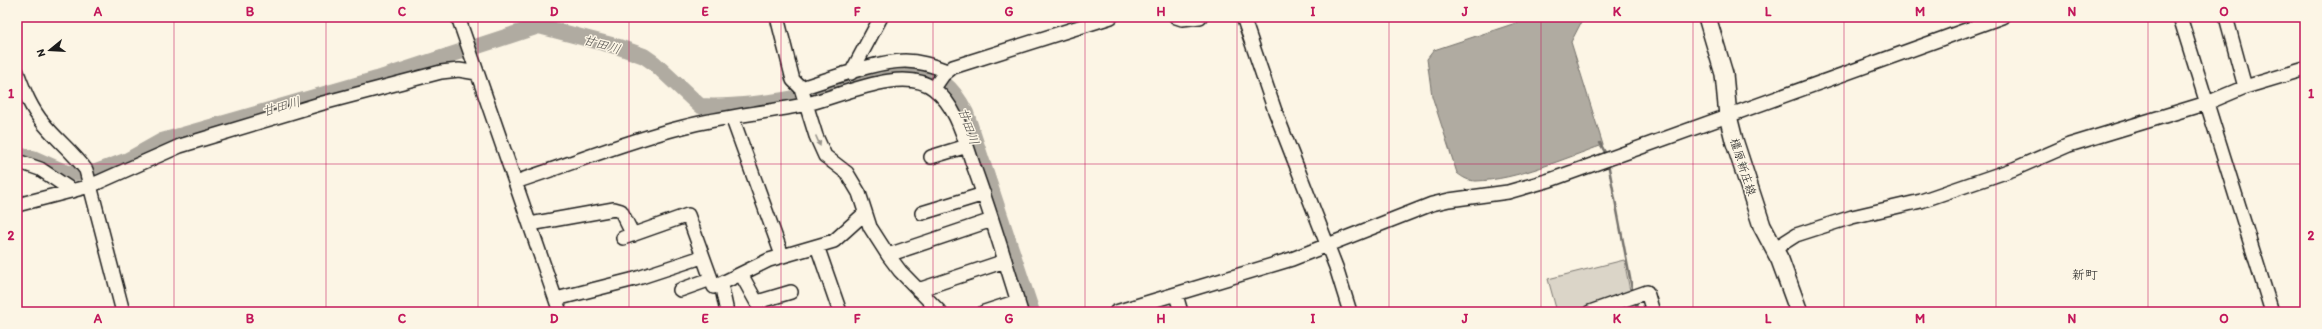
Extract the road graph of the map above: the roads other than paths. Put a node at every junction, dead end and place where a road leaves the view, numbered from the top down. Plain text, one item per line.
1 (458, 17) edge
2 (777, 17) edge
3 (881, 17) edge
4 (1111, 17) edge
5 (1176, 17) edge
6 (1200, 17) edge
7 (1243, 17) edge
8 (1707, 17) edge
9 (2002, 17) edge
10 (2180, 17) edge
11 (2226, 17) edge
12 (2305, 69) edge
13 (17, 72) edge
14 (851, 73) junction
15 (477, 74) junction
16 (940, 79) junction
17 (2245, 87) junction
18 (803, 96) junction
19 (2207, 103) junction
20 (1728, 116) junction
21 (732, 117) junction
22 (967, 146) junction
23 (931, 157) dead end
24 (17, 162) edge
25 (88, 179) junction
26 (515, 182) junction
27 (73, 191) junction
28 (984, 194) junction
29 (17, 205) edge
30 (865, 213) junction
31 (922, 213) dead end
32 (992, 220) junction
33 (530, 224) junction
34 (1328, 244) junction
35 (817, 246) junction
36 (1774, 248) junction
37 (782, 255) junction
38 (888, 255) junction
39 (702, 257) junction
40 (1005, 260) junction
41 (741, 274) junction
42 (716, 282) junction
43 (680, 290) dead end
44 (918, 290) junction
45 (790, 292) dead end
46 (1176, 295) junction
47 (556, 299) junction
48 (1020, 306) edge
49 (760, 307) edge
50 (1123, 311) edge
51 (123, 312) edge
52 (560, 312) edge
53 (727, 312) edge
54 (840, 312) edge
55 (939, 312) edge
56 (984, 312) edge
57 (1181, 312) edge
58 (1350, 312) edge
59 (1590, 312) edge
60 (1653, 312) edge
61 (1799, 312) edge
62 (2272, 312) edge

1 - 15 street
2 - 18 street
3 - 14 street
4 - 16 street
5 - 6 street
7 - 34 street
8 - 20 main road, 橿原新庄線
9 - 20 street
10 - 19 street
11 - 17 street
12 - 17 street
13 - 25 street
14 - 16 street
14 - 18 street
15 - 25 street
15 - 26 street
16 - 18 street
16 - 22 street
17 - 19 street
18 - 21 street
18 -> 30 street
19 - 36 street
19 - 62 street
20 - 34 street
20 - 36 main road, 橿原新庄線
21 - 26 street
21 - 37 street
22 - 23 street
22 - 28 street
24 - 27 street
25 - 27 street
25 - 51 street
26 - 33 street
27 - 29 street
28 - 31 street
28 - 32 street
30 - 35 street
30 - 38 street
32 - 38 street
32 - 40 street
33 - 39 street
33 - 47 street
34 - 46 street
34 - 58 street
35 - 37 street
35 - 54 street
36 - 61 main road, 橿原新庄線
37 - 41 street
38 - 44 street
39 - 42 street
39 - 47 street
40 - 44 street
40 - 48 street
41 - 42 street
41 - 49 street
42 - 43 street
42 - 53 street
44 - 55 street
45 - 49 street
46 - 50 street
46 - 57 street
47 - 52 street
48 - 56 street
59 - 60 street

